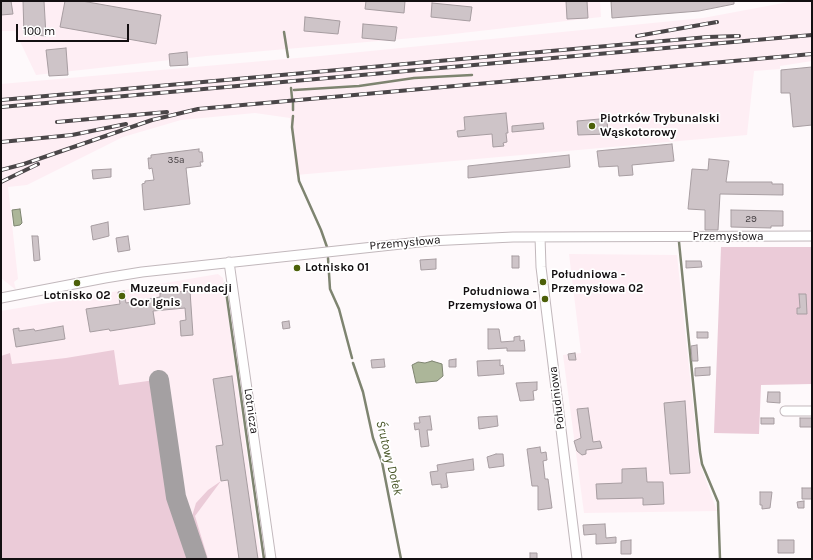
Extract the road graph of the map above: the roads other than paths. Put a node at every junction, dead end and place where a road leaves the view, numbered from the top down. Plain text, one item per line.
1 (812, 236) edge
2 (540, 237) junction
3 (229, 262) junction
4 (1, 298) edge
5 (785, 411) dead end
6 (812, 412) edge
7 (271, 559) edge
8 (577, 559) edge

1 - 2 street, Przemysłowa
2 - 3 street, Przemysłowa
2 - 8 street, Południowa
3 - 4 street, Przemysłowa
3 - 7 street, Lotnicza
5 - 6 street

